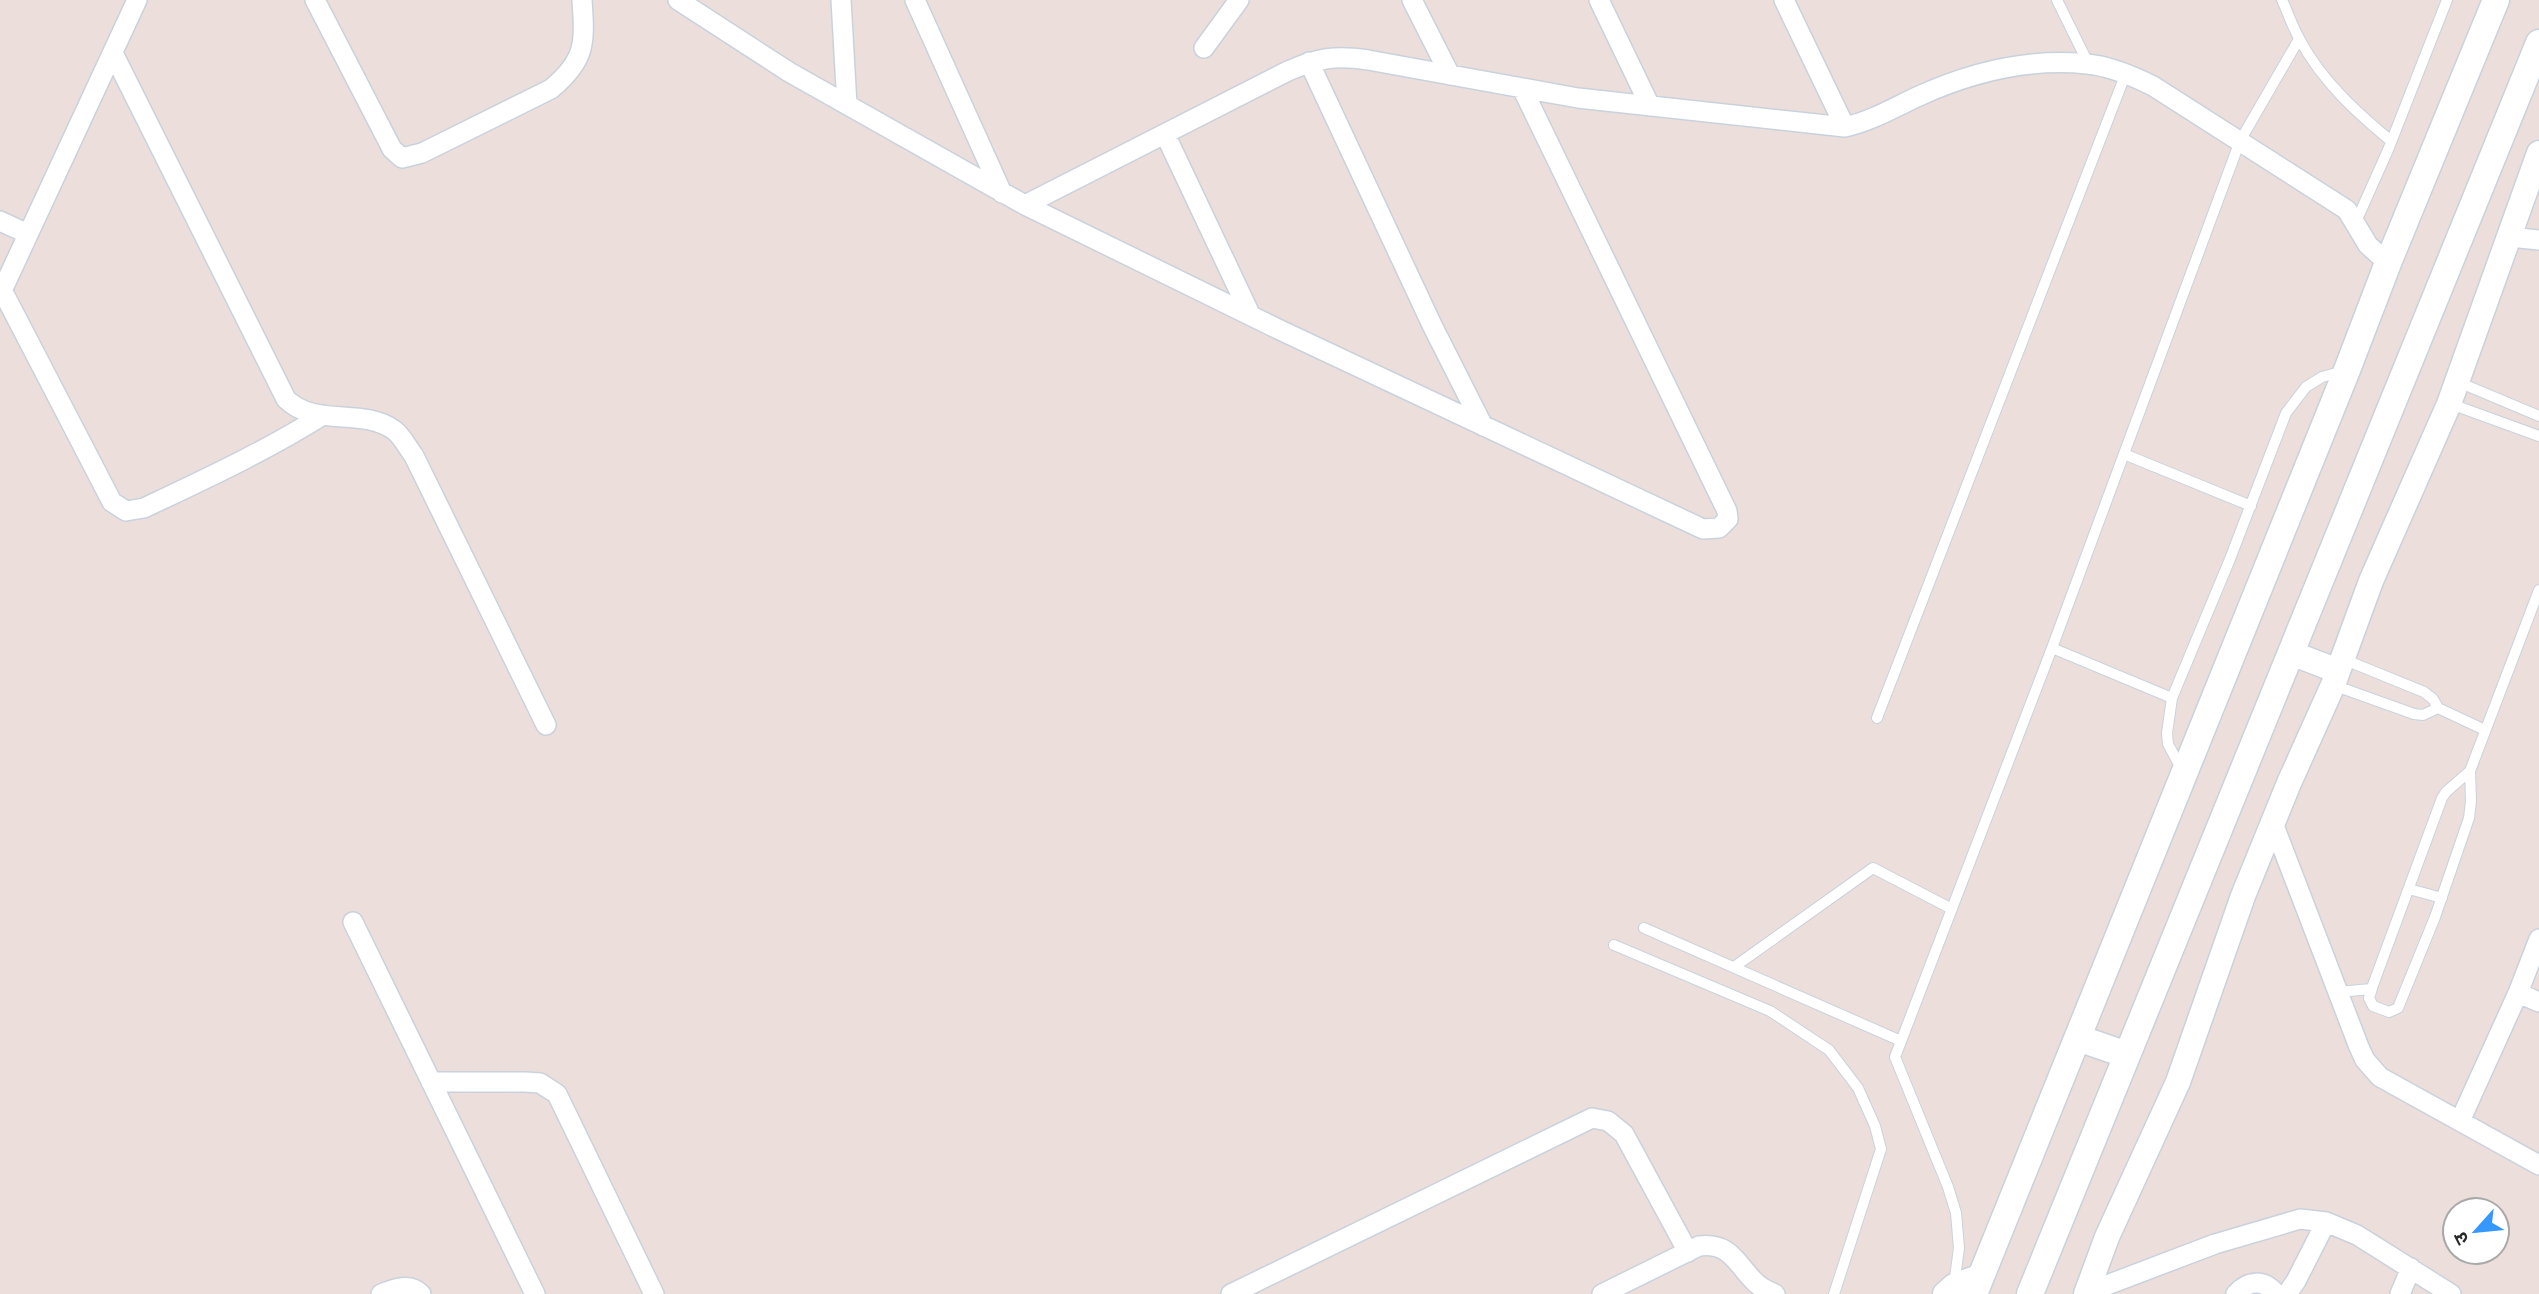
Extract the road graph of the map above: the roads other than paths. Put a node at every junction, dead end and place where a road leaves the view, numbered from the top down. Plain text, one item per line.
1 (137, 0) edge
2 (315, 0) edge
3 (582, 0) edge
4 (678, 0) edge
5 (841, 0) edge
6 (915, 0) edge
7 (1239, 0) edge
8 (1412, 0) edge
9 (1599, 0) edge
10 (1784, 0) edge
11 (2057, 0) edge
12 (2282, 0) edge
13 (2446, 0) edge
14 (2496, 0) edge
15 (2299, 39) junction
16 (2539, 43) edge
17 (1204, 48) dead end
18 (113, 53) junction
19 (1309, 62) junction
20 (2088, 64) junction
21 (2126, 73) junction
22 (1450, 75) junction
23 (1522, 88) junction
24 (848, 105) junction
25 (1650, 106) junction
26 (1845, 127) junction
27 (1165, 134) junction
28 (2239, 141) junction
29 (2391, 142) junction
30 (2539, 153) edge
31 (1002, 193) junction
32 (2532, 197) edge
33 (1024, 205) junction
34 (0, 221) edge
35 (2355, 224) junction
36 (28, 234) junction
37 (2510, 237) junction
38 (2539, 240) edge
39 (2388, 263) junction
40 (1, 293) edge
41 (1251, 316) junction
42 (2347, 370) junction
43 (2453, 393) junction
44 (323, 415) junction
45 (2539, 416) edge
46 (1483, 426) junction
47 (2539, 436) edge
48 (2124, 454) junction
49 (2251, 506) junction
50 (2539, 590) edge
51 (2052, 648) junction
52 (2291, 653) junction
53 (2338, 672) junction
54 (2172, 698) junction
55 (2438, 708) junction
56 (1877, 718) dead end
57 (546, 725) dead end
58 (2485, 730) junction
59 (2470, 771) junction
60 (2184, 774) junction
61 (2273, 823) junction
62 (2409, 889) junction
63 (2442, 898) junction
64 (1952, 909) junction
65 (353, 922) dead end
66 (1644, 928) dead end
67 (2539, 939) edge
68 (1614, 945) dead end
69 (1734, 967) junction
70 (2371, 989) junction
71 (2338, 992) junction
72 (2518, 993) junction
73 (2539, 1002) edge
74 (2078, 1038) junction
75 (1901, 1041) junction
76 (2127, 1055) junction
77 (431, 1082) junction
78 (2460, 1121) junction
79 (2539, 1165) edge
80 (2326, 1222) junction
81 (1688, 1252) junction
82 (2411, 1268) junction
83 (1964, 1288) edge
84 (381, 1294) edge
85 (421, 1294) edge
86 (535, 1294) edge
87 (654, 1294) edge
88 (1231, 1294) edge
89 (1602, 1294) edge
90 (1775, 1294) edge
91 (1834, 1294) edge
92 (2030, 1294) edge
93 (2086, 1294) edge
94 (2236, 1294) edge
95 (2276, 1294) edge
96 (2287, 1294) edge
97 (2400, 1294) edge
98 (2451, 1294) edge

1 - 18 street
2 - 3 street
4 - 24 street
5 - 24 street
6 - 31 street
7 - 17 street
8 - 22 street
9 - 25 street
10 - 26 street
11 - 20 lane
12 - 15 lane
13 - 29 lane
14 - 39 main road
15 - 28 lane
15 - 29 lane
16 - 52 main road
18 - 36 street
18 - 44 street
19 - 22 street
19 - 27 street
19 - 46 street
20 - 21 street
20 - 26 street
21 - 28 street
21 - 56 lane
22 - 23 street
23 - 25 street
23 - 46 street
24 - 31 street
25 - 26 street
27 - 33 street
27 - 41 street
28 - 35 street
28 - 48 lane
29 - 35 lane
30 - 32 street
31 - 33 street
32 - 37 street
33 - 41 street
34 - 36 street
35 - 39 street
36 - 40 street
37 - 38 street
37 - 43 street
39 - 42 main road
40 - 44 street
41 - 46 street
42 - 49 lane
42 - 60 main road
43 - 45 lane
43 - 47 lane
43 - 53 street
44 - 57 street
48 - 49 lane
48 - 51 lane
49 - 54 lane
50 - 58 lane
51 - 54 lane
51 - 64 lane
52 - 53 street
52 - 76 main road
53 - 55 lane
53 - 55 lane
53 - 61 street
54 - 60 lane
55 - 58 lane
58 - 59 lane
59 - 62 lane
59 - 63 lane
60 - 74 main road
61 - 71 street
61 - 93 street
62 - 63 lane
62 - 70 lane
63 - 70 lane
64 - 69 lane
64 - 75 lane
65 - 77 street
66 - 69 lane
67 - 72 street
68 - 91 lane
69 - 75 lane
70 - 71 lane
71 - 78 street
72 - 73 street
72 - 78 street
74 - 76 main road
74 - 83 main road
75 - 83 lane
76 - 92 main road
77 - 86 street
77 - 87 street
78 - 79 street
80 - 82 street
80 - 93 street
80 - 96 street
81 - 88 street
81 - 89 street
81 - 90 street
82 - 97 street
82 - 98 street
84 - 85 street
94 - 95 street

